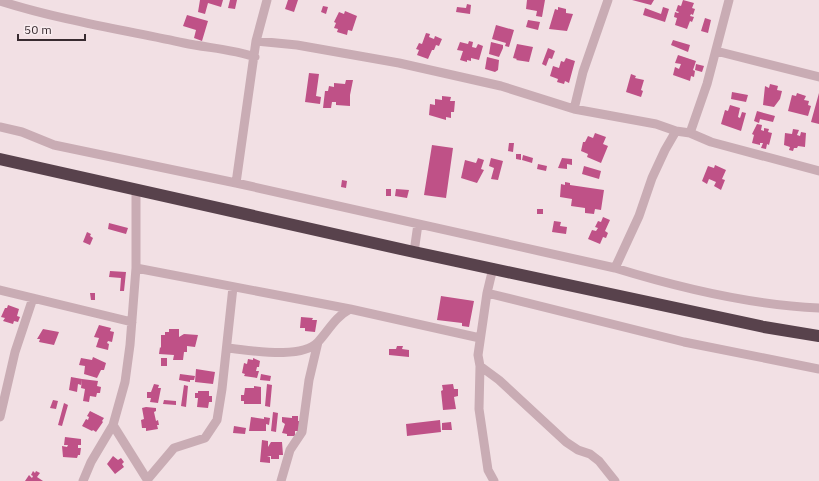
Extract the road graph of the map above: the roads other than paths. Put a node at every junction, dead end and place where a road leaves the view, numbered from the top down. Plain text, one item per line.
1 (267, 0) edge
2 (608, 0) edge
3 (729, 0) edge
4 (0, 1) edge
5 (256, 41) junction
6 (716, 51) junction
7 (255, 57) junction
8 (819, 77) edge
9 (574, 109) junction
10 (0, 127) edge
11 (676, 131) junction
12 (690, 133) junction
13 (0, 159) edge
14 (819, 171) edge
15 (236, 183) junction
16 (136, 190) junction
17 (418, 224) junction
18 (414, 252) junction
19 (136, 268) junction
20 (493, 268) junction
21 (615, 268) junction
22 (232, 287) junction
23 (0, 290) edge
24 (487, 294) junction
25 (33, 298) junction
26 (819, 308) edge
27 (350, 309) junction
28 (132, 322) junction
29 (819, 336) edge
30 (480, 338) junction
31 (318, 342) junction
32 (226, 348) junction
33 (480, 366) junction
34 (819, 369) edge
35 (0, 417) edge
36 (113, 425) junction
37 (83, 481) edge
38 (147, 481) edge
39 (281, 481) edge
40 (494, 481) edge
41 (615, 481) edge

1 - 5 street
2 - 9 street
3 - 6 street
4 - 7 street
5 - 7 street
5 - 9 street
6 - 8 street
6 - 12 street
7 - 15 street
9 - 11 street
10 - 15 street
11 - 12 street
11 - 21 street
12 - 14 street
13 - 16 highway
15 - 17 street
16 - 18 highway
16 - 19 street
17 - 18 street
17 - 21 street
18 - 20 highway
19 - 22 street
19 - 28 street
20 - 24 street
20 - 29 highway
21 - 26 street
22 - 27 street
22 - 32 street
23 - 25 street
24 - 30 street
24 - 34 street
25 - 28 street
25 - 35 street
27 - 30 street
27 - 31 street
28 - 36 street
30 - 33 street
31 - 32 street
31 - 39 street
32 - 38 street
33 - 40 street
33 - 41 street
36 - 37 street
36 - 38 street

